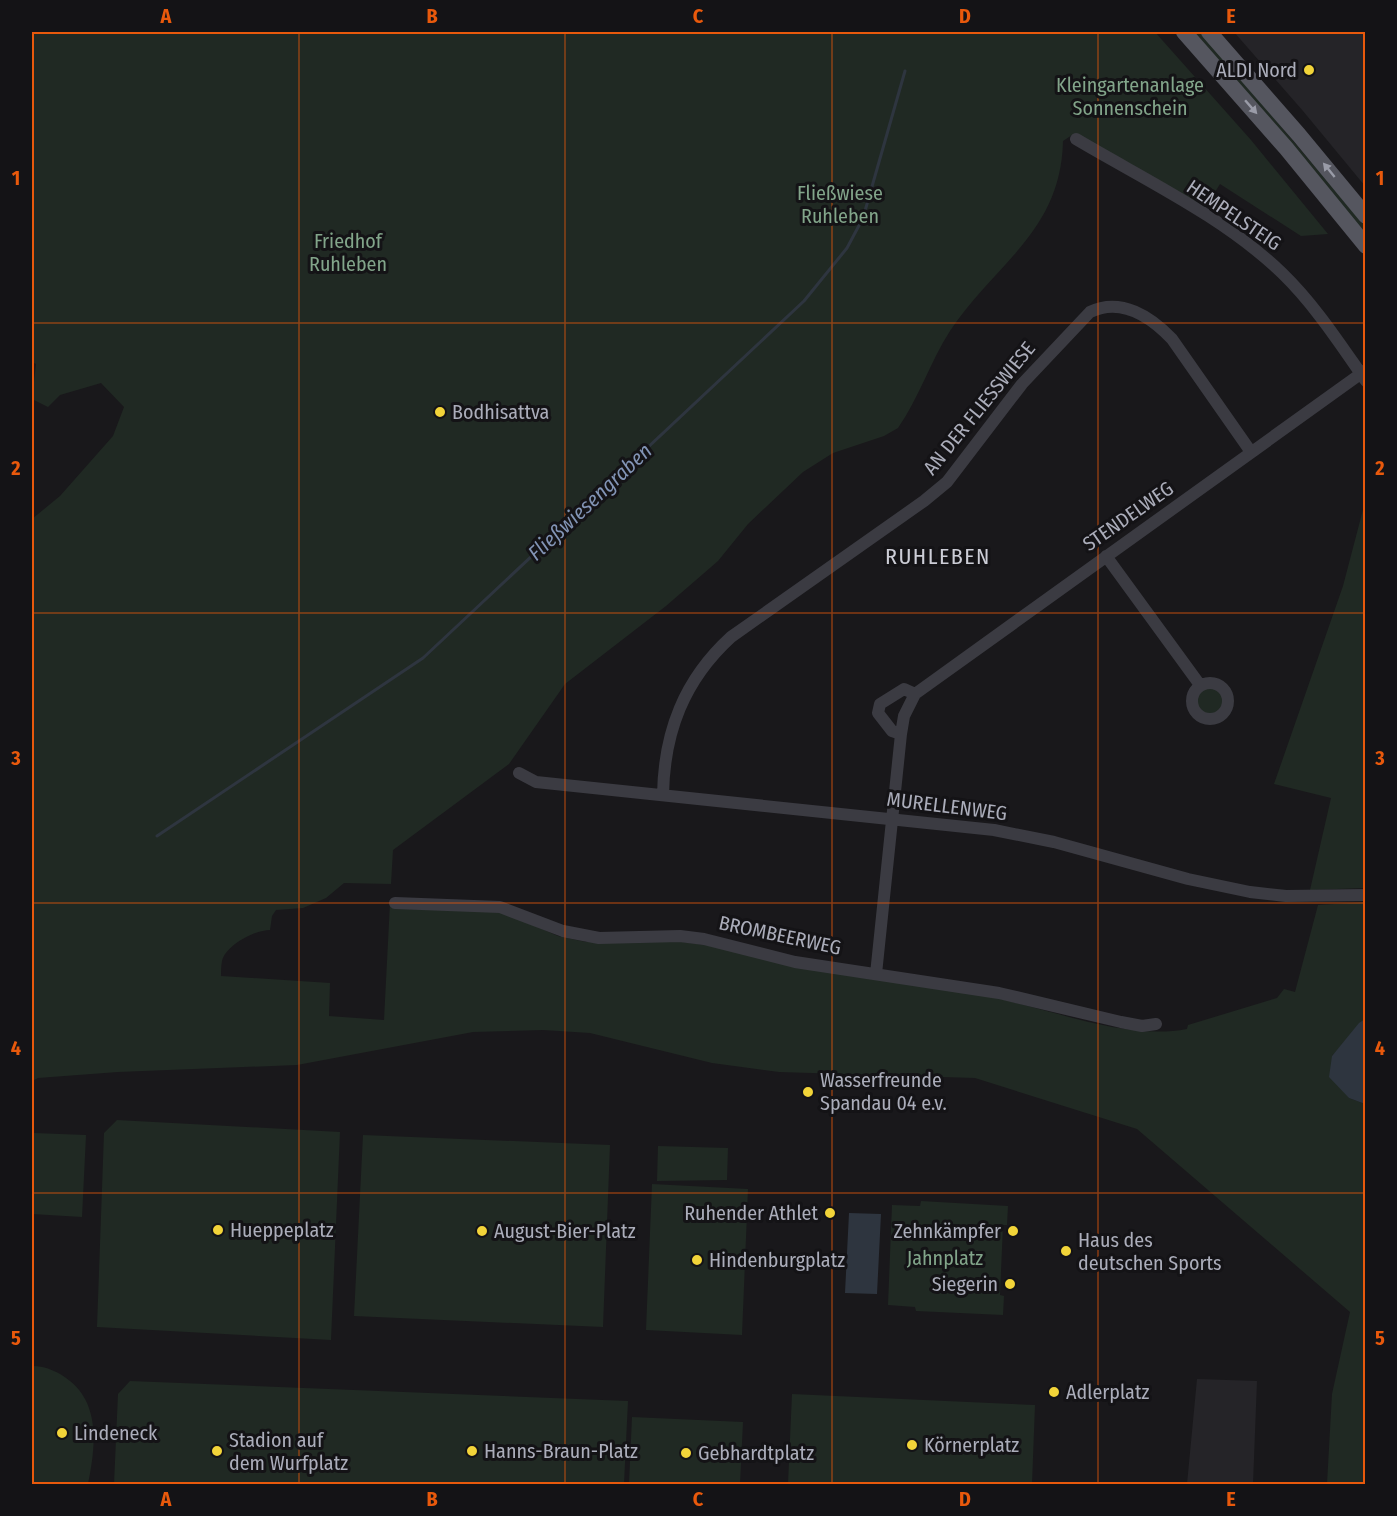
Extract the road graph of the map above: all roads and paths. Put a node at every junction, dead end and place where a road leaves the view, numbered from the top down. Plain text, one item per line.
1 (1184, 32) edge
2 (1209, 32) edge
3 (1076, 139) dead end
4 (1365, 216) edge
5 (1365, 246) edge
6 (1364, 375) edge
7 (1251, 452) junction
8 (1106, 556) junction
9 (1200, 685) dead end
10 (915, 694) junction
11 (901, 734) junction
12 (519, 773) dead end
13 (663, 795) junction
14 (894, 820) junction
15 (1365, 895) edge
16 (395, 903) dead end
17 (876, 974) junction
18 (1156, 1024) dead end

1 -> 5 main road
4 -> 2 main road
3 - 6 street, HEMPELSTEIG
6 - 7 street, STENDELWEG
7 - 8 street, STENDELWEG
7 - 13 street, AN DER FLIESSWIESE
8 - 9 street
8 - 10 street, STENDELWEG
10 - 11 street
10 - 11 street, STENDELWEG
11 - 14 street
12 - 13 street, MURELLENWEG
13 - 14 street, MURELLENWEG
14 - 15 street, MURELLENWEG
14 - 17 street
16 - 17 street, BROMBEERWEG
17 - 18 street, BROMBEERWEG

